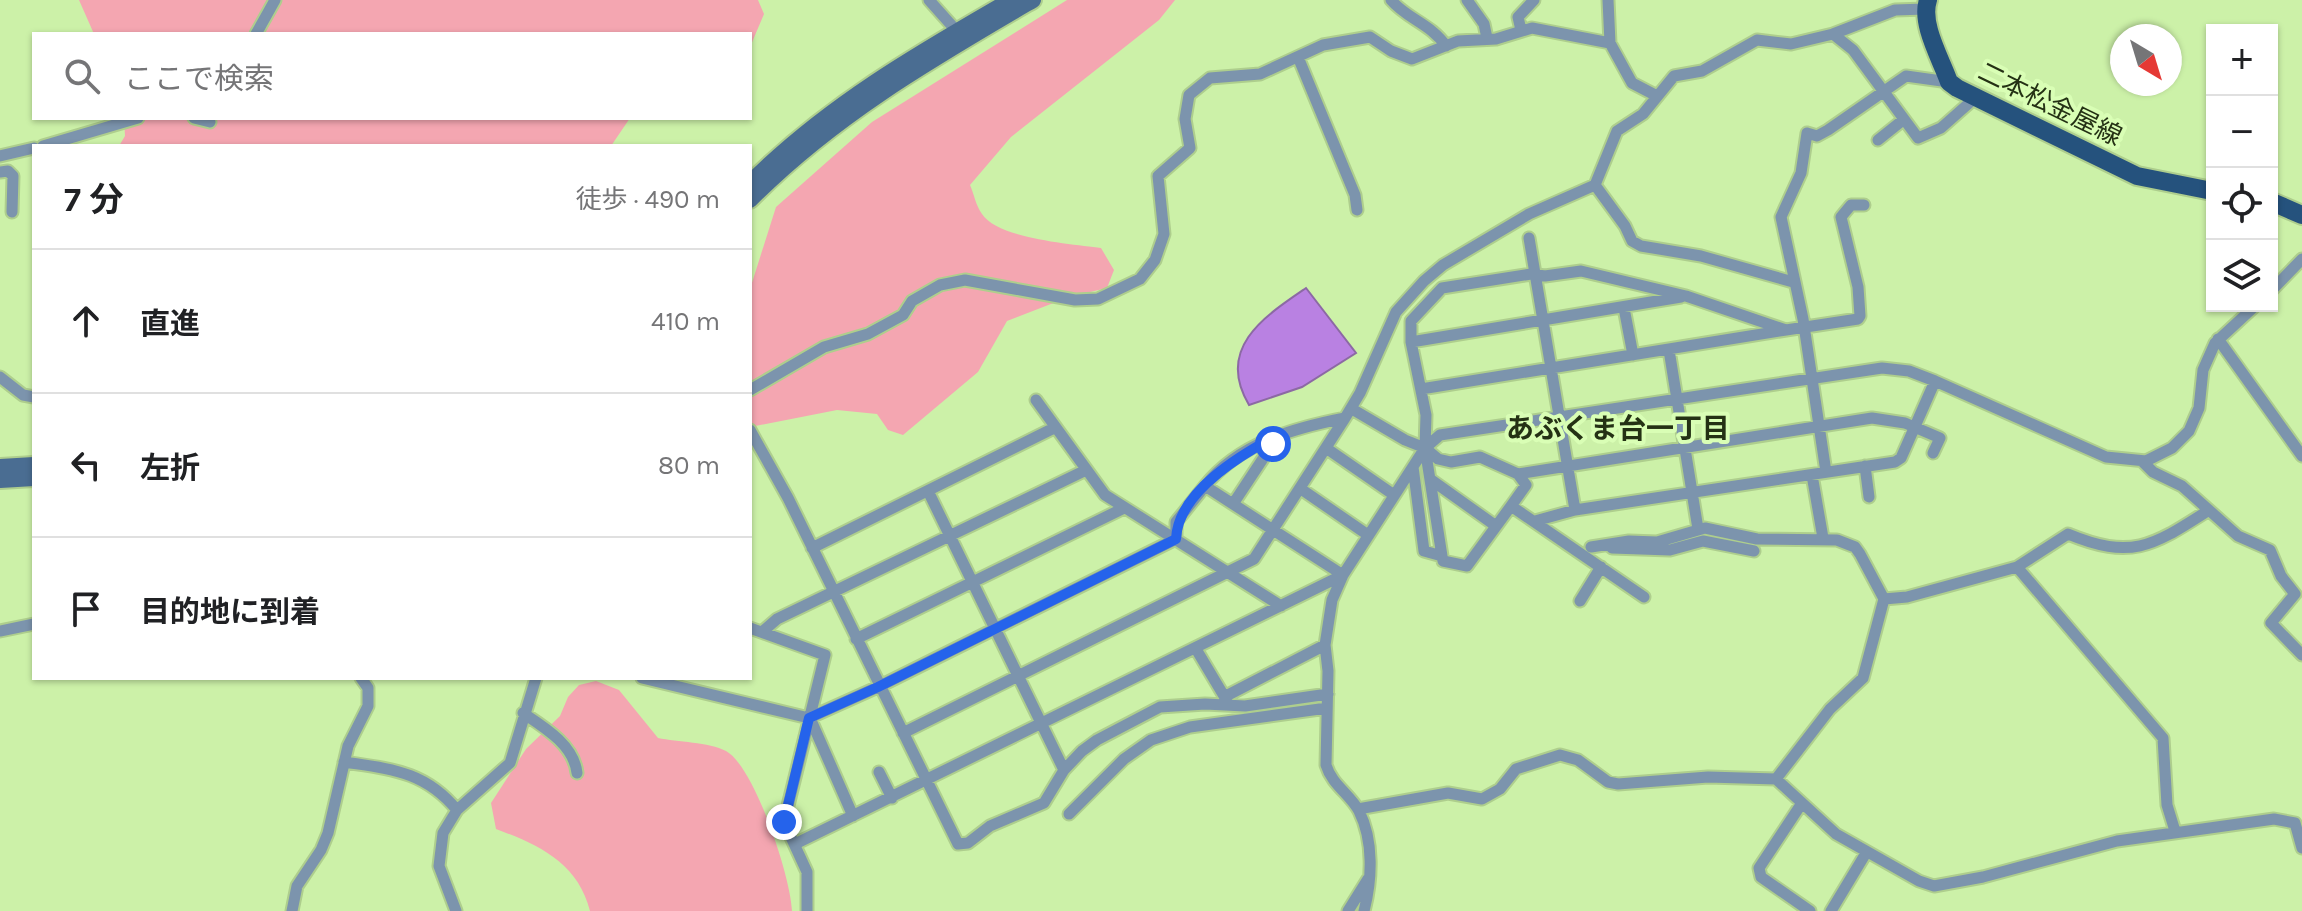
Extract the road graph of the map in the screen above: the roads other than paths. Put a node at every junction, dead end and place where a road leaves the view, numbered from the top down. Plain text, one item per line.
1 (275, 0) edge
2 (929, 0) edge
3 (1011, 0) edge
4 (1033, 0) edge
5 (1391, 0) edge
6 (1467, 0) edge
7 (1534, 0) edge
8 (1608, 0) edge
9 (1926, 4) edge
10 (1521, 30) junction
11 (257, 32) edge
12 (1833, 34) junction
13 (961, 36) junction
14 (1487, 38) junction
15 (1610, 43) junction
16 (1446, 46) junction
17 (1298, 57) junction
18 (1949, 82) junction
19 (1881, 91) junction
20 (1657, 96) junction
21 (1976, 97) junction
22 (131, 120) edge
23 (202, 120) edge
24 (1903, 120) junction
25 (210, 122) dead end
26 (1878, 140) dead end
27 (50, 144) edge
28 (32, 148) edge
29 (0, 156) edge
30 (0, 172) edge
31 (752, 181) edge
32 (1595, 185) junction
33 (2206, 190) edge
34 (752, 198) edge
35 (1864, 205) dead end
36 (2278, 205) edge
37 (1357, 210) dead end
38 (12, 212) dead end
39 (2302, 215) edge
40 (1529, 238) dead end
41 (2302, 259) edge
42 (1538, 276) junction
43 (1793, 282) junction
44 (2278, 284) edge
45 (1686, 296) junction
46 (1624, 308) junction
47 (2248, 312) edge
48 (1543, 320) junction
49 (1804, 328) junction
50 (1786, 330) junction
51 (2218, 339) junction
52 (1411, 342) junction
53 (1669, 350) junction
54 (1633, 355) junction
55 (1552, 367) junction
56 (1812, 376) junction
57 (0, 377) edge
58 (1935, 381) junction
59 (752, 389) edge
60 (1421, 389) junction
61 (32, 397) edge
62 (1677, 397) junction
63 (1036, 400) dead end
64 (1349, 413) junction
65 (1560, 415) junction
66 (1819, 424) junction
67 (1913, 426) junction
68 (1054, 428) junction
69 (752, 434) edge
70 (1278, 435) junction
71 (1684, 446) junction
72 (1326, 448) junction
73 (1425, 448) junction
74 (1933, 453) dead end
75 (2302, 456) edge
76 (2142, 461) junction
77 (1567, 464) junction
78 (32, 465) edge
79 (1865, 466) junction
80 (0, 467) edge
81 (1413, 467) junction
82 (1084, 471) junction
83 (1826, 472) junction
84 (1518, 474) junction
85 (1812, 475) junction
86 (32, 478) edge
87 (1430, 479) junction
88 (0, 480) edge
89 (1205, 486) junction
90 (1301, 489) junction
91 (928, 491) junction
92 (1691, 493) junction
93 (1394, 495) junction
94 (1869, 497) dead end
95 (1233, 504) junction
96 (1511, 506) junction
97 (1122, 509) junction
98 (1575, 510) junction
99 (2209, 510) junction
100 (1535, 521) junction
101 (1496, 526) junction
102 (1698, 529) junction
103 (1273, 530) junction
104 (1368, 535) junction
105 (948, 538) junction
106 (1823, 538) junction
107 (1176, 539) junction
108 (812, 548) junction
109 (1754, 551) dead end
110 (1442, 556) junction
111 (1601, 567) junction
112 (2017, 567) junction
113 (1230, 571) junction
114 (1343, 575) junction
115 (971, 584) junction
116 (833, 592) junction
117 (1644, 597) dead end
118 (1884, 599) junction
119 (1580, 601) dead end
120 (1281, 606) junction
121 (32, 624) edge
122 (0, 630) edge
123 (756, 630) edge
124 (995, 630) junction
125 (856, 639) junction
126 (1325, 645) junction
127 (1196, 649) junction
128 (2302, 655) edge
129 (1018, 675) junction
130 (362, 680) edge
131 (535, 680) edge
132 (650, 680) edge
133 (878, 687) junction
134 (1328, 694) junction
135 (1227, 701) junction
136 (1327, 708) junction
137 (523, 713) junction
138 (809, 718) junction
139 (1042, 724) junction
140 (903, 733) junction
141 (344, 762) junction
142 (1064, 770) junction
143 (879, 772) dead end
144 (577, 773) dead end
145 (1776, 779) junction
146 (926, 781) junction
147 (892, 798) junction
148 (1802, 803) junction
149 (1358, 809) junction
150 (457, 810) junction
151 (1069, 814) dead end
152 (853, 816) junction
153 (2175, 831) junction
154 (797, 843) junction
155 (2302, 848) edge
156 (1866, 853) junction
157 (1370, 875) junction
158 (292, 911) edge
159 (456, 911) edge
160 (807, 911) edge
161 (1348, 911) edge
162 (1364, 911) edge
163 (1810, 911) edge
164 (1831, 911) edge

1 - 11 street
2 - 13 street
3 - 13 street
4 - 13 street
5 - 16 street
6 - 14 street
7 - 10 street
8 - 15 street
9 - 12 street
9 - 18 main road, 二本松金屋線
10 - 14 street
10 - 15 street
12 - 19 street
12 - 20 street
13 - 31 street
13 - 34 street
14 - 16 street
15 - 20 street
16 - 17 street
17 - 37 street
17 - 59 street
18 - 19 street
18 - 21 main road, 二本松金屋線
19 - 24 street
19 - 43 street
20 - 32 street
21 - 24 street
21 - 33 main road, 二本松金屋線
22 - 27 street
23 - 25 street
24 - 26 street
28 - 29 street
30 - 38 street
32 - 43 street
32 - 64 street
35 - 49 street
36 - 39 main road
40 - 42 street
41 - 44 street
42 - 45 street
42 - 48 street
42 - 52 street
43 - 49 street
45 - 46 street
45 - 50 street
46 - 48 street
46 - 54 street
47 - 51 street
48 - 52 street
48 - 55 street
49 - 50 street
49 - 56 street
50 - 53 street
51 - 75 street
51 - 76 street
52 - 60 street
53 - 54 street
53 - 62 street
54 - 55 street
55 - 60 street
55 - 65 street
56 - 58 street
56 - 62 street
56 - 66 street
57 - 61 street
58 - 67 street
58 - 76 street
60 - 73 street
62 - 65 street
62 - 71 street
63 - 68 street
64 - 70 street
64 - 72 street
64 - 73 street
65 - 73 street
65 - 77 street
66 - 67 street
66 - 71 street
66 - 83 street
67 - 74 street
67 - 79 street
68 - 82 street
68 - 91 street
69 - 108 street
70 - 89 street
70 - 95 street
71 - 77 street
71 - 92 street
72 - 90 street
72 - 93 street
73 - 81 street
73 - 84 street
73 - 87 street
76 - 99 street
77 - 84 street
77 - 98 street
78 - 80 street
79 - 83 street
79 - 94 street
81 - 93 street
81 - 110 street
82 - 97 street
82 - 105 street
83 - 85 street
84 - 96 street
85 - 92 street
85 - 106 street
86 - 88 street
87 - 101 street
87 - 110 street
89 - 95 street
89 - 107 street
90 - 103 street
90 - 104 street
91 - 105 street
91 - 108 street
92 - 98 street
92 - 102 street
93 - 104 street
95 - 103 street
96 - 100 street
96 - 101 street
97 - 107 street
97 - 115 street
98 - 100 street
99 - 112 street
99 - 128 street
100 - 111 street
101 - 110 street
102 - 106 street
102 - 109 street
103 - 113 street
103 - 114 street
104 - 114 street
105 - 115 street
105 - 116 street
106 - 118 street
107 - 113 street
107 - 124 street
108 - 116 street
111 - 117 street
111 - 119 street
112 - 118 street
112 - 153 street
113 - 120 street
113 - 129 street
114 - 120 street
114 - 126 street
115 - 124 street
115 - 125 street
116 - 123 street
116 - 125 street
118 - 145 street
120 - 127 street
121 - 122 street
123 - 138 street
124 - 129 street
124 - 133 street
125 - 133 street
126 - 134 street
126 - 135 street
127 - 135 street
127 - 139 street
129 - 139 street
129 - 140 street
130 - 141 street
131 - 137 street
132 - 138 street
133 - 138 street
133 - 140 street
134 - 135 street
134 - 136 street
135 - 142 street
136 - 149 street
136 - 151 street
137 - 144 street
137 - 150 street
138 - 152 street
138 - 154 street
139 - 142 street
139 - 146 street
140 - 146 street
141 - 150 street
141 - 158 street
142 - 146 street
143 - 147 street
145 - 148 street
145 - 149 street
146 - 147 street
147 - 152 street
148 - 156 street
148 - 163 street
149 - 157 street
150 - 159 street
152 - 154 street
153 - 155 street
153 - 156 street
154 - 160 street
156 - 164 street
157 - 161 street
157 - 162 street

